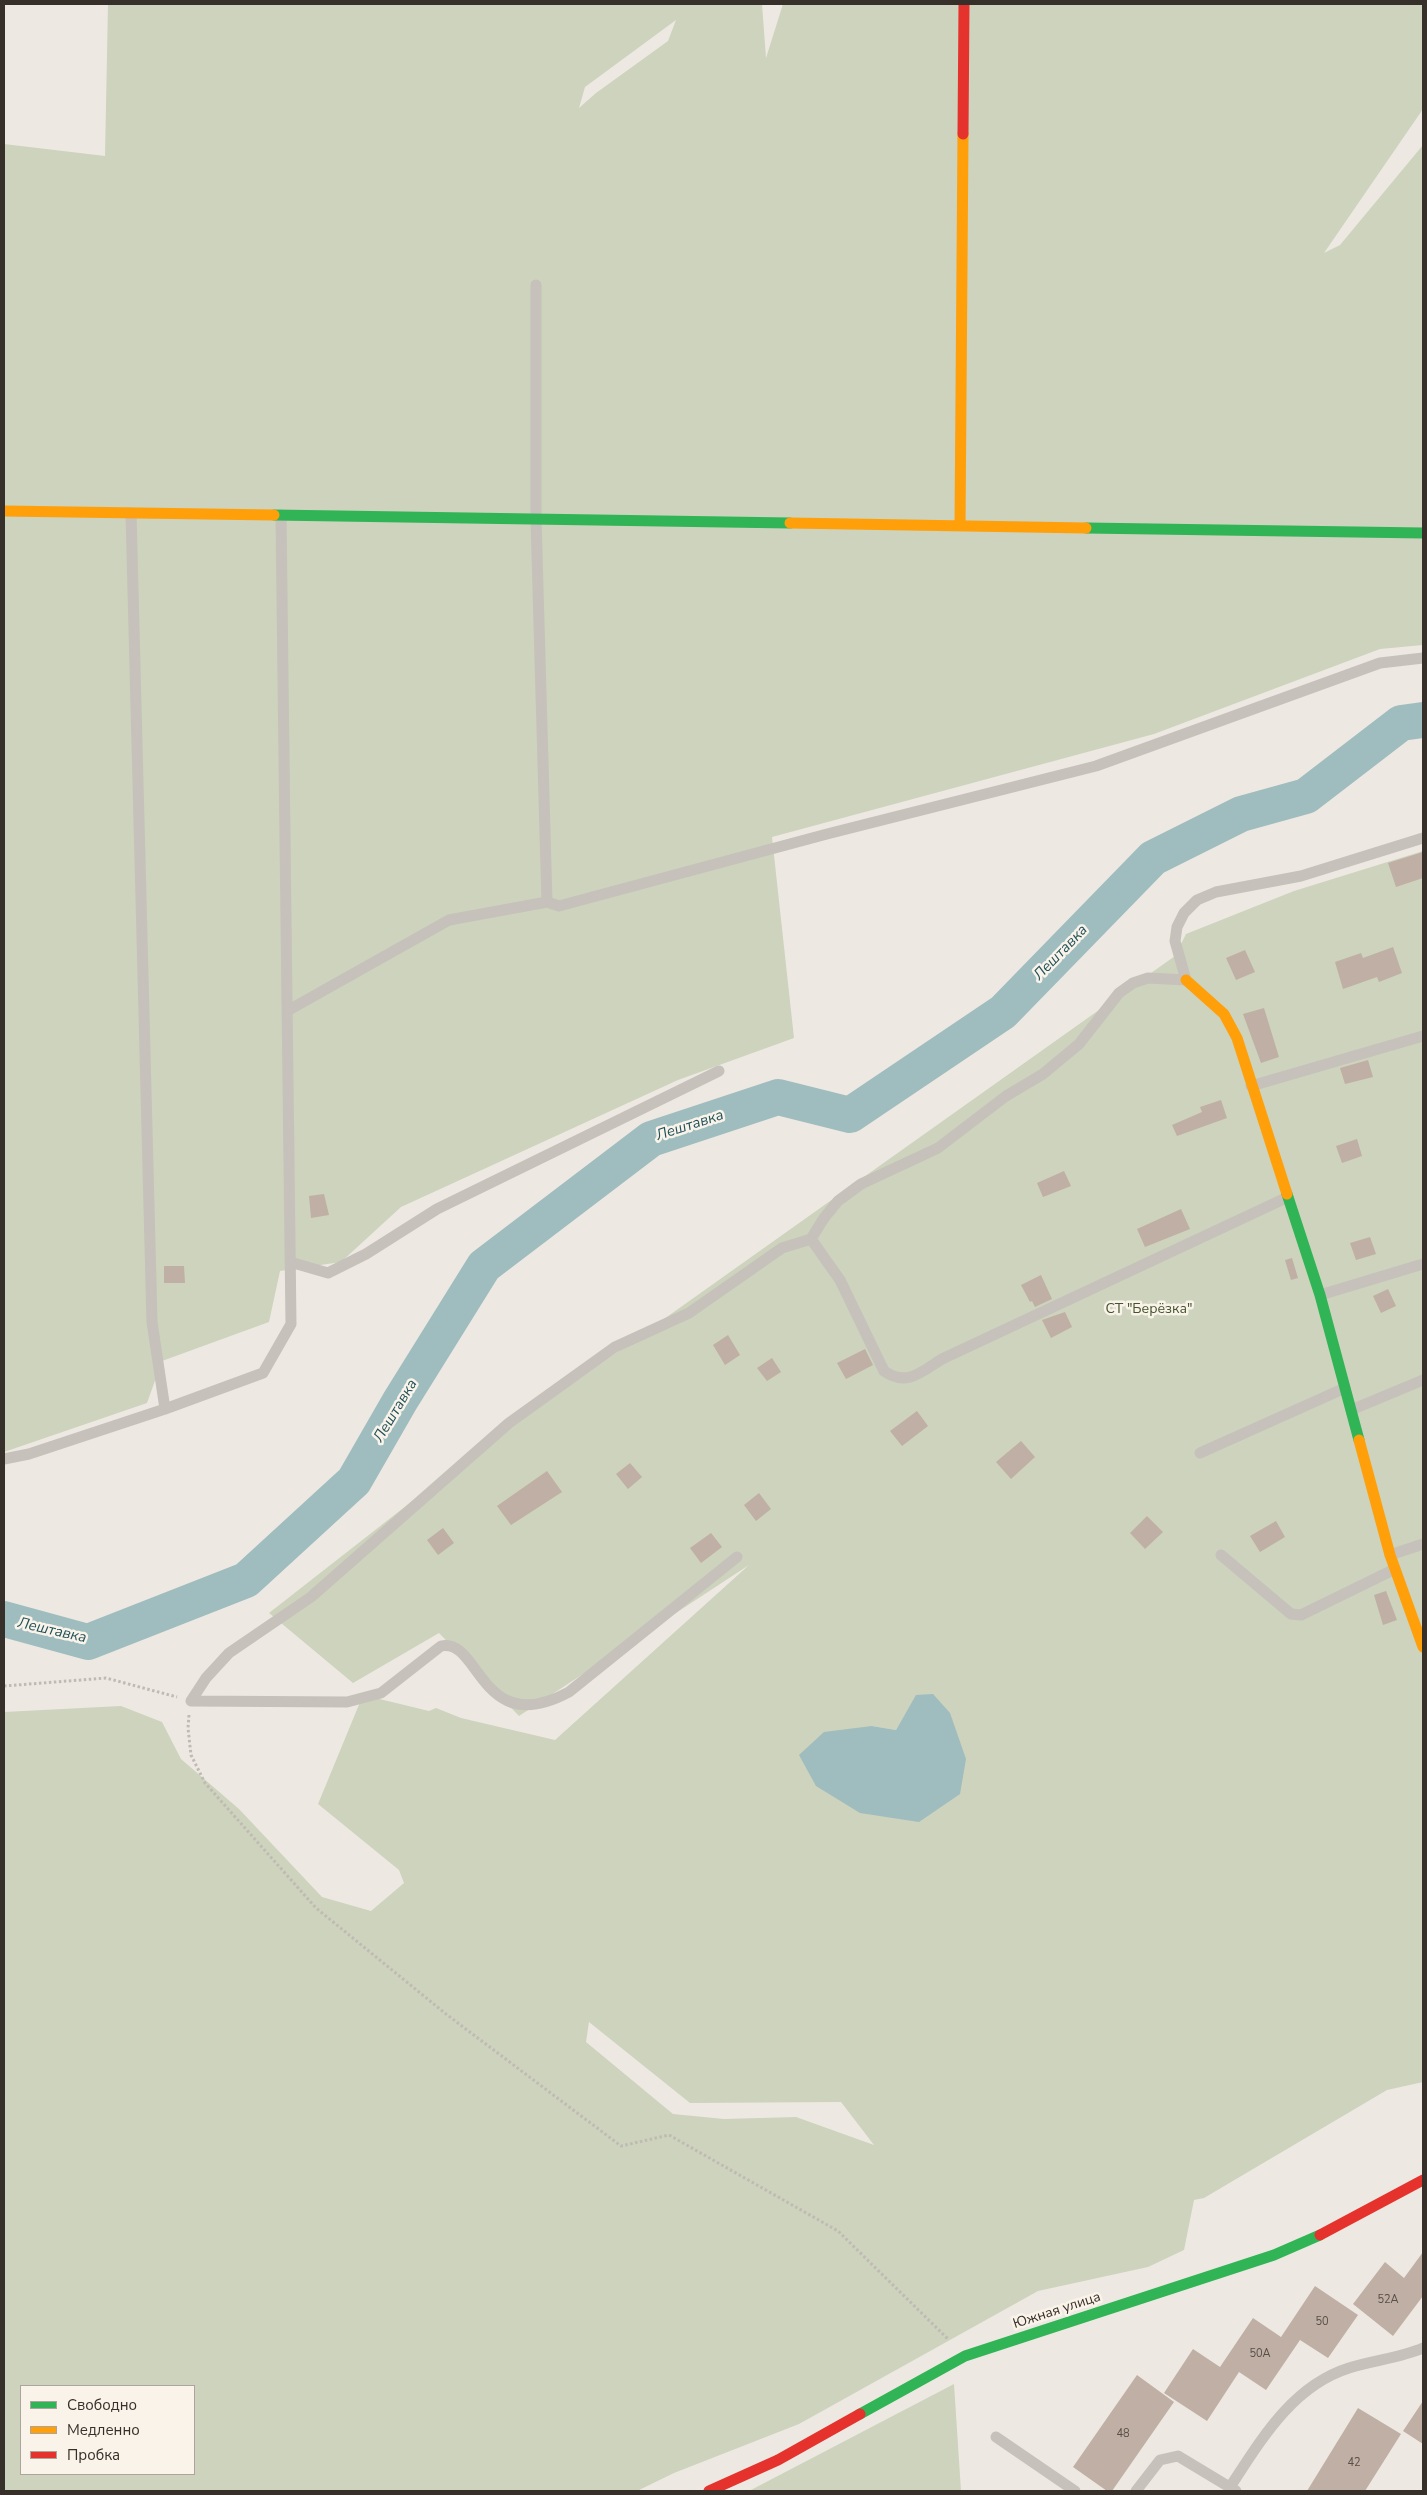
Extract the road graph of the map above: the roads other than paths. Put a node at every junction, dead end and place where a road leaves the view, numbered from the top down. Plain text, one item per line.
1 (964, 4) edge
2 (536, 285) dead end
3 (4, 510) edge
4 (131, 512) junction
5 (281, 515) junction
6 (536, 519) junction
7 (960, 526) junction
8 (1423, 533) edge
9 (1423, 658) edge
10 (1423, 838) edge
11 (547, 902) junction
12 (1186, 980) junction
13 (287, 1011) junction
14 (1423, 1036) edge
15 (719, 1071) dead end
16 (1251, 1086) junction
17 (1288, 1197) junction
18 (811, 1239) junction
19 (290, 1262) junction
20 (1423, 1264) edge
21 (1320, 1295) junction
22 (1423, 1380) edge
23 (1345, 1388) junction
24 (165, 1408) junction
25 (1351, 1410) junction
26 (1200, 1453) dead end
27 (4, 1459) edge
28 (1423, 1544) edge
29 (1221, 1554) dead end
30 (1390, 1555) junction
31 (737, 1557) dead end
32 (1395, 1569) junction
33 (1423, 1647) edge
34 (1423, 2180) edge
35 (1423, 2348) edge
36 (996, 2437) dead end
37 (1233, 2489) edge
38 (709, 2491) edge
39 (1075, 2491) edge
40 (1136, 2491) edge

1 - 7 street
2 - 6 lane
3 - 4 street
4 - 5 street
4 - 24 lane
5 - 6 street
5 - 13 lane
6 - 7 street
6 - 11 lane
7 - 8 street
9 - 11 lane
10 - 12 lane
11 - 13 lane
12 - 16 street
12 - 18 lane
13 - 19 lane
14 - 16 lane
15 - 19 lane
16 - 17 street
17 - 18 lane
17 - 21 street
18 - 31 lane
19 - 24 lane
20 - 21 lane
21 - 23 street
22 - 25 lane
23 - 25 street
23 - 26 lane
24 - 27 lane
25 - 30 street
28 - 30 lane
29 - 32 lane
30 - 32 street
32 - 33 street
34 - 38 street, Южная улица
35 - 37 lane
36 - 39 lane
37 - 40 lane

